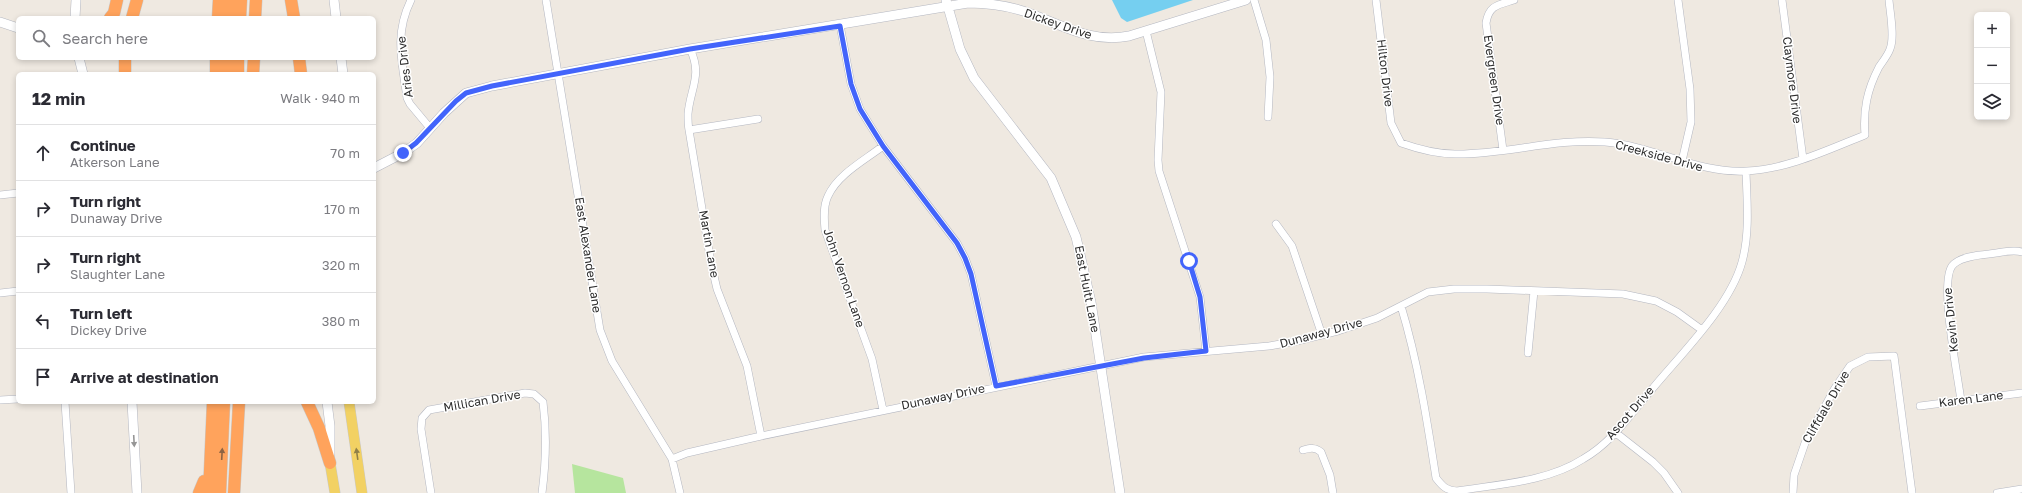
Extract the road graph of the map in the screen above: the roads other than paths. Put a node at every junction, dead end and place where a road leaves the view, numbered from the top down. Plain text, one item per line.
1 (76, 0) edge
2 (117, 0) edge
3 (137, 0) edge
4 (219, 0) edge
5 (229, 0) edge
6 (241, 0) edge
7 (256, 0) edge
8 (292, 0) edge
9 (334, 0) edge
10 (411, 0) edge
11 (546, 0) edge
12 (1246, 0) edge
13 (1254, 0) edge
14 (1376, 0) edge
15 (1514, 0) edge
16 (1678, 0) edge
17 (1782, 0) edge
18 (1889, 0) edge
19 (947, 3) edge
20 (75, 16) edge
21 (111, 16) edge
22 (133, 16) edge
23 (218, 16) edge
24 (229, 16) edge
25 (240, 16) edge
26 (255, 16) edge
27 (294, 16) edge
28 (336, 16) edge
29 (0, 22) edge
30 (840, 26) junction
31 (16, 27) edge
32 (1146, 31) junction
33 (690, 49) junction
34 (80, 60) edge
35 (125, 60) edge
36 (216, 60) edge
37 (227, 60) edge
38 (238, 60) edge
39 (254, 60) edge
40 (299, 60) edge
41 (341, 60) edge
42 (82, 72) edge
43 (125, 72) edge
44 (216, 72) edge
45 (226, 72) edge
46 (238, 72) edge
47 (253, 72) edge
48 (301, 72) edge
49 (344, 72) edge
50 (558, 74) junction
51 (1268, 117) dead end
52 (758, 119) dead end
53 (430, 128) junction
54 (688, 130) junction
55 (1402, 143) joint
56 (883, 146) junction
57 (1503, 150) junction
58 (1802, 159) junction
59 (1682, 161) junction
60 (376, 167) edge
61 (1746, 172) junction
62 (16, 193) edge
63 (0, 195) edge
64 (1276, 224) dead end
65 (2022, 252) edge
66 (16, 291) edge
67 (1534, 291) junction
68 (0, 293) edge
69 (1401, 306) junction
70 (1702, 330) junction
71 (1322, 335) junction
72 (1206, 351) junction
73 (1528, 353) dead end
74 (1101, 366) junction
75 (996, 386) junction
76 (2022, 393) edge
77 (16, 398) edge
78 (0, 400) edge
79 (1961, 401) junction
80 (65, 404) edge
81 (132, 404) edge
82 (206, 404) edge
83 (213, 404) edge
84 (224, 404) edge
85 (239, 404) edge
86 (308, 404) edge
87 (327, 404) edge
88 (349, 404) edge
89 (1920, 406) dead end
90 (883, 410) junction
91 (1616, 433) junction
92 (761, 436) junction
93 (1303, 450) dead end
94 (236, 459) junction
95 (672, 459) junction
96 (330, 463) junction
97 (204, 487) edge
98 (2022, 490) edge
99 (71, 493) edge
100 (137, 493) edge
101 (199, 493) edge
102 (209, 493) edge
103 (220, 493) edge
104 (234, 493) edge
105 (239, 493) edge
106 (335, 493) edge
107 (362, 493) edge
108 (431, 493) edge
109 (542, 493) edge
110 (680, 493) edge
111 (1120, 493) edge
112 (1332, 493) edge
113 (1678, 493) edge
114 (1793, 493) edge
115 (1912, 493) edge
116 (1997, 493) edge

1 - 20 street
2 - 21 highway
3 - 22 highway
4 - 23 highway
5 - 24 highway
6 - 25 highway
7 - 26 highway
8 - 27 highway
9 - 28 street
10 - 53 street, Aries Drive
11 - 50 street, East Alexander Lane
12 - 32 street, Dickey Drive
13 - 51 street
14 - 55 street, Hilton Drive
15 - 57 street, Evergreen Drive
16 - 59 street
17 - 58 street, Claymore Drive
18 - 58 street, Creekside Drive
19 - 30 street, Dickey Drive
19 - 32 street, Dickey Drive
19 - 74 street, East Huitt Lane
29 - 31 street
30 - 33 street, Dickey Drive
30 - 56 street
32 - 72 street
33 - 50 street, Dickey Drive
33 - 54 street, Martin Lane
34 - 42 street
35 - 43 highway
36 - 44 highway
37 - 45 highway
38 - 46 highway
39 - 47 highway
40 - 48 highway
41 - 49 street
50 - 53 street, Dickey Drive
50 - 95 street, East Alexander Lane
52 - 54 street
53 - 60 street, Dickey Drive
54 - 92 street, Martin Lane
55 - 57 street, Creekside Drive
56 - 75 street
56 - 90 street, John Vernon Lane
57 - 59 street, Creekside Drive
58 - 61 street, Creekside Drive
59 - 61 street, Creekside Drive
61 - 70 street, Ascot Drive
62 - 63 street
64 - 71 street
65 - 79 street, Kevin Drive
66 - 68 street
67 - 69 street, Dunaway Drive
67 - 70 street, Dunaway Drive
67 - 73 street
69 - 71 street, Dunaway Drive
69 - 91 street, Ascot Drive
70 - 91 street, Ascot Drive
71 - 72 street, Dunaway Drive
72 - 74 street, Dunaway Drive
74 - 75 street, Dunaway Drive
74 - 111 street, East Huitt Lane
75 - 90 street, Dunaway Drive
76 - 79 street, Karen Lane
77 - 78 street
79 - 89 street, Karen Lane
80 - 99 street
81 -> 100 street
82 - 97 highway
83 - 102 highway
103 -> 84 highway
85 - 94 highway
86 - 96 highway
87 - 96 street
107 -> 88 main road
90 - 92 street, Dunaway Drive
91 - 113 street
92 - 95 street, Dunaway Drive
93 - 112 street
94 - 104 highway
94 - 105 highway
95 - 110 street, East Alexander Lane
96 - 106 main road
97 - 101 highway
98 - 116 street
108 - 109 street, Millican Drive
114 - 115 street, Cliffdale Drive

